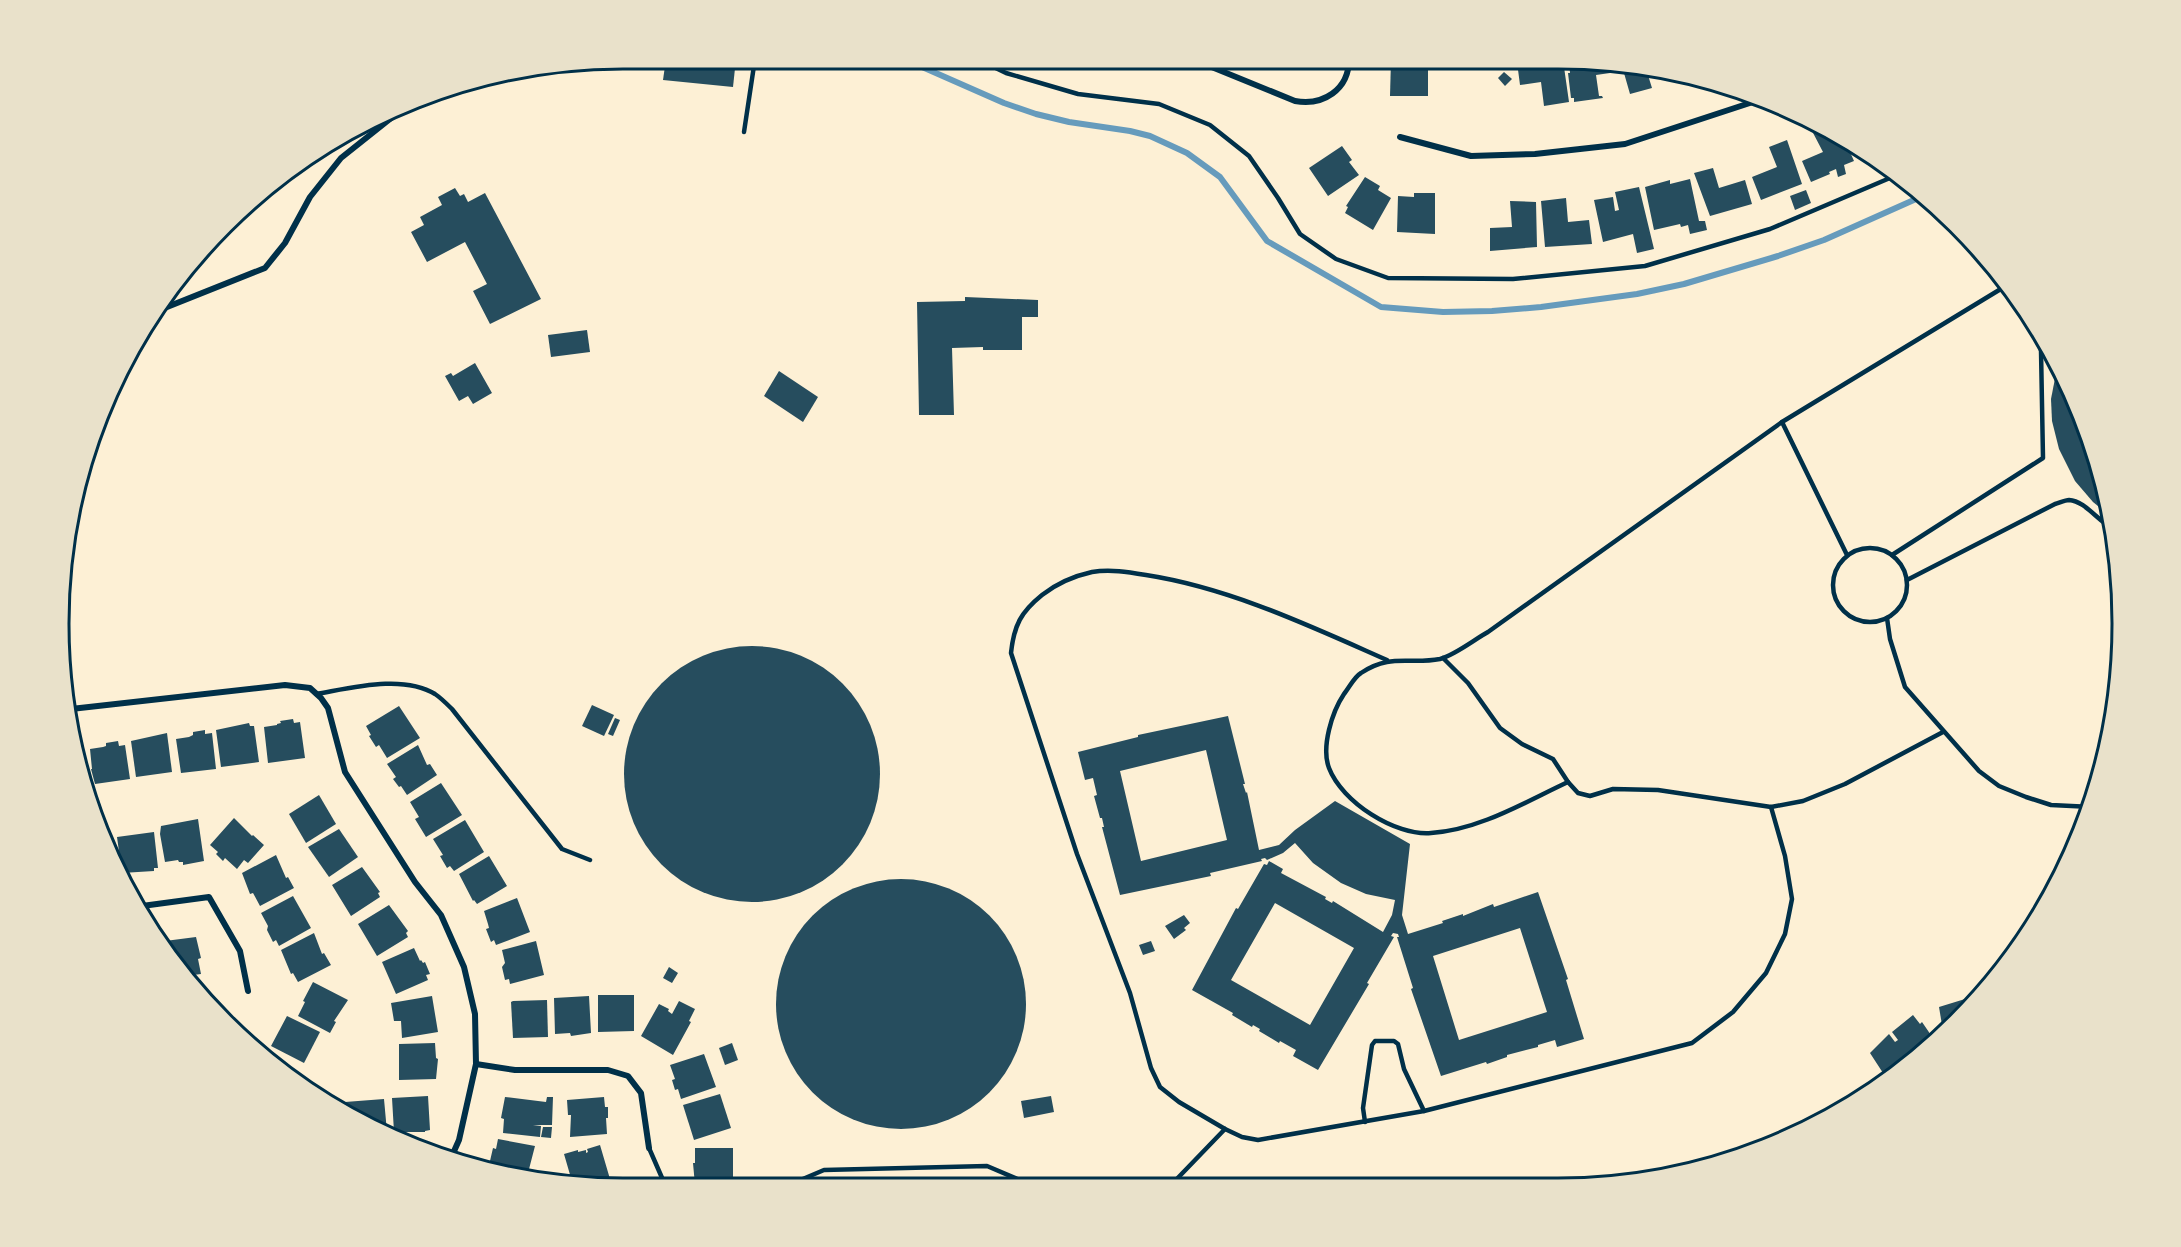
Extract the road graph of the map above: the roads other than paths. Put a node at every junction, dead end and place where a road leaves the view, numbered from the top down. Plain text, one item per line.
1 (753, 69) edge
2 (997, 69) edge
3 (1217, 69) edge
4 (1347, 69) edge
5 (1749, 103) edge
6 (385, 123) edge
7 (744, 132) dead end
8 (1400, 137) dead end
9 (1888, 179) edge
10 (1999, 289) edge
11 (169, 306) edge
12 (2041, 352) edge
13 (1782, 422) junction
14 (2102, 523) edge
15 (1847, 555) junction
16 (1892, 555) junction
17 (1906, 580) junction
18 (1887, 618) junction
19 (1443, 658) junction
20 (1387, 660) junction
21 (316, 694) junction
22 (76, 708) edge
23 (1943, 732) junction
24 (1568, 782) junction
25 (2081, 806) edge
26 (1771, 807) junction
27 (590, 860) dead end
28 (146, 905) edge
29 (248, 992) dead end
30 (476, 1064) junction
31 (1424, 1111) junction
32 (1365, 1122) junction
33 (1225, 1129) junction
34 (649, 1148) joint
35 (454, 1152) edge
36 (662, 1178) edge
37 (805, 1178) edge
38 (1015, 1178) edge
39 (1179, 1178) edge

1 - 7 lane
2 - 9 lane
3 - 4 street
5 - 8 street
6 - 11 street
10 - 13 lane
12 - 16 lane
13 - 15 lane
13 - 19 lane
14 - 17 lane
15 - 16 lane
15 - 18 lane
16 - 17 lane
17 - 18 lane
18 - 23 lane
19 - 20 lane
19 - 24 lane
20 - 24 lane
20 - 33 lane
21 - 22 street
21 - 27 lane
21 - 30 street
23 - 25 lane
23 - 26 lane
24 - 26 lane
26 - 31 lane
28 - 29 street
30 - 34 street
30 - 35 street
31 - 32 lane
31 - 32 lane
32 - 33 lane
33 - 39 lane
34 - 36 lane
37 - 38 lane

